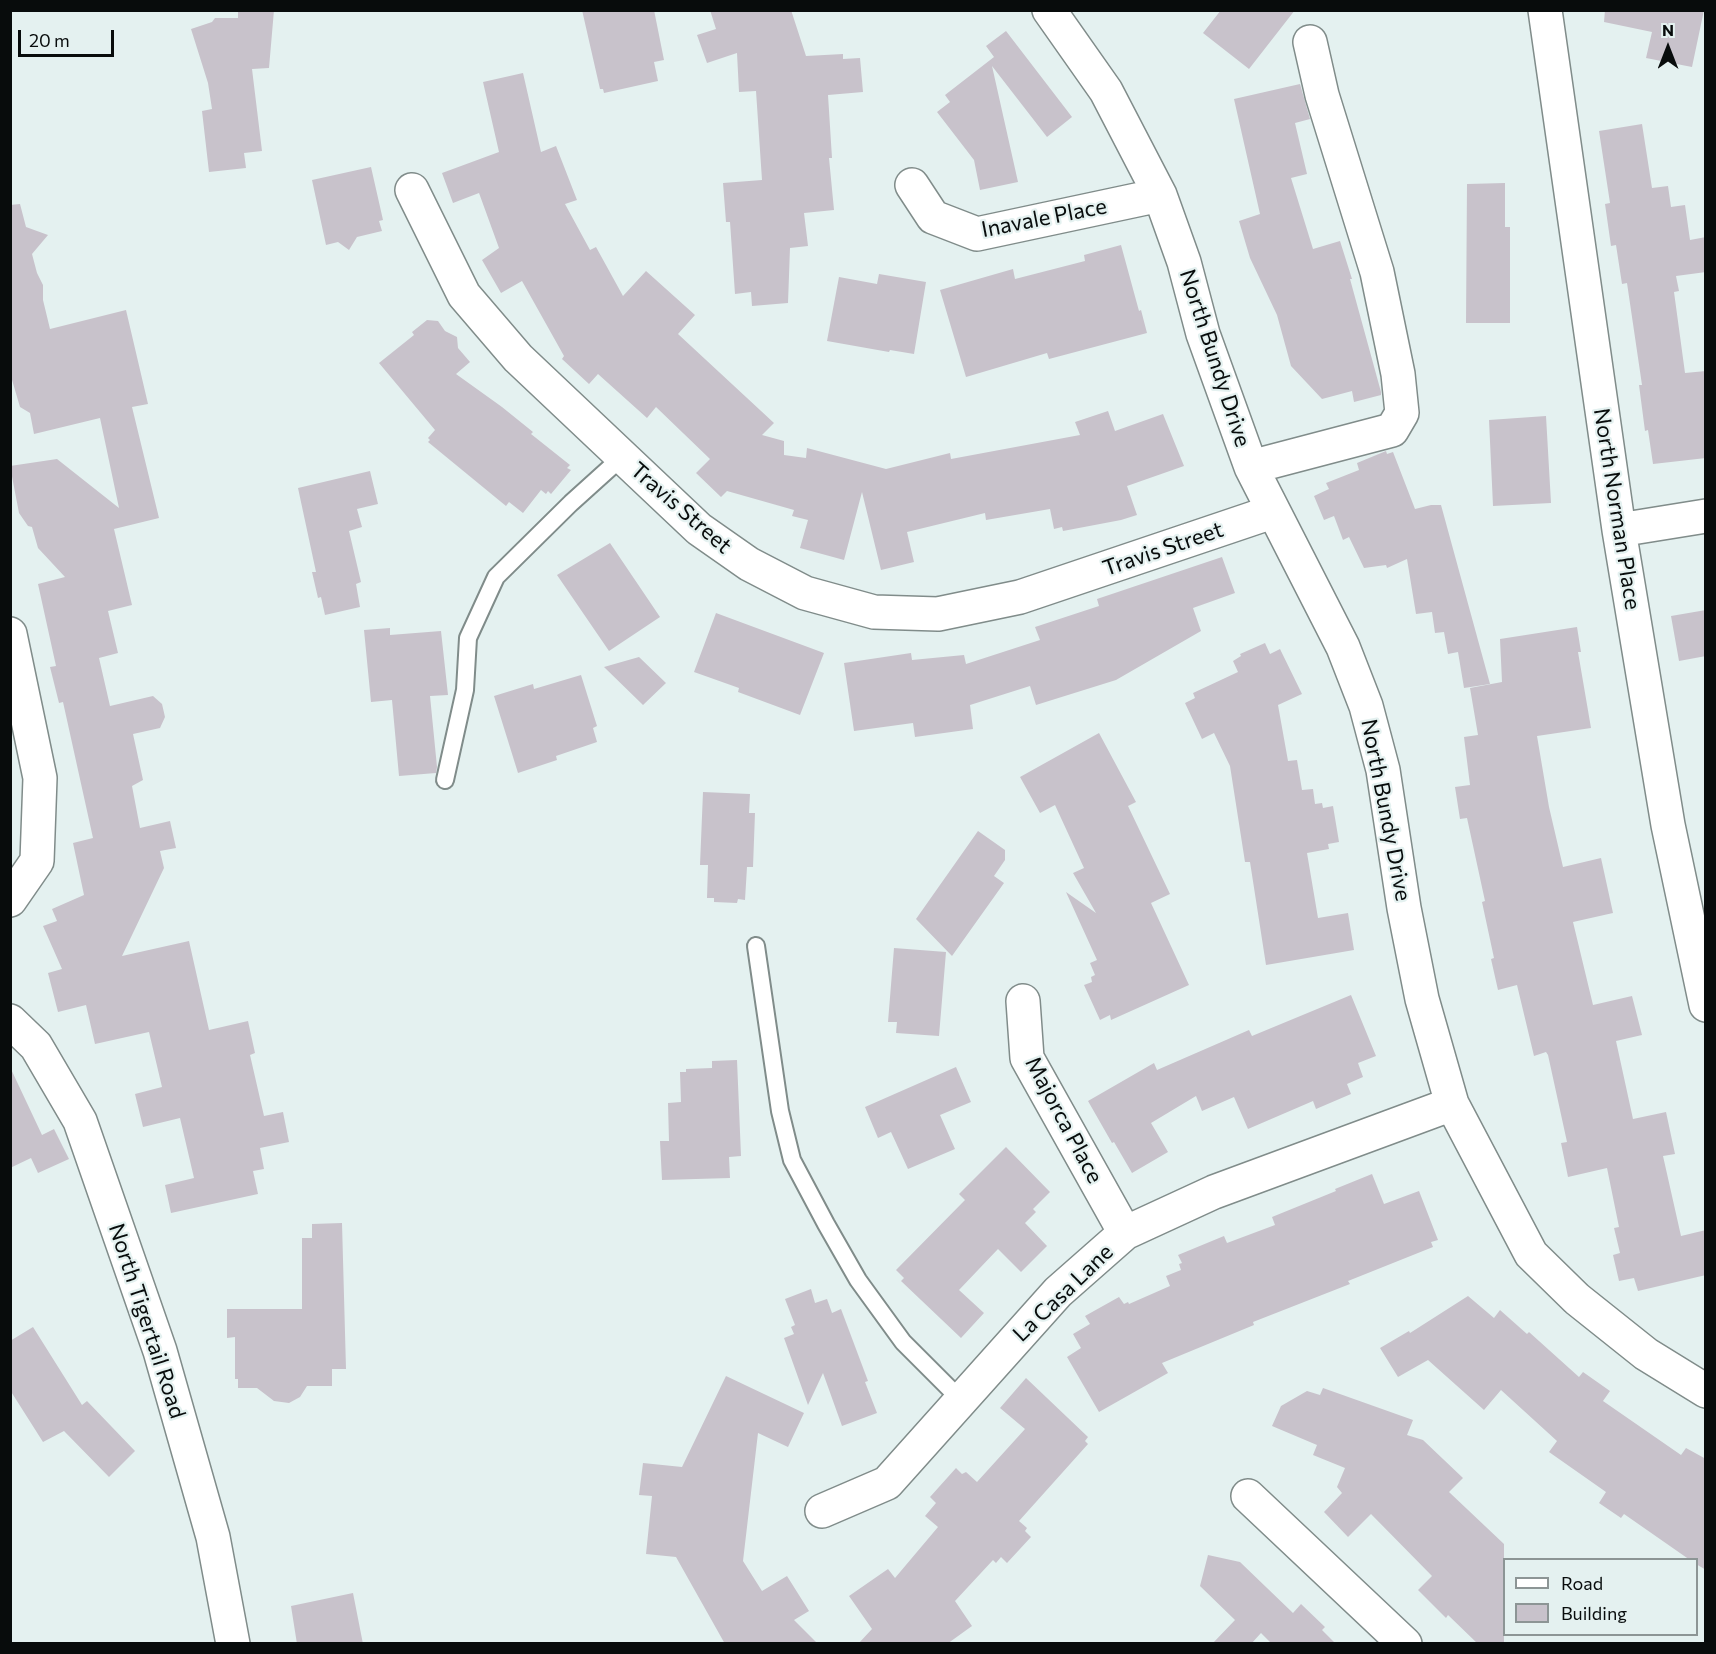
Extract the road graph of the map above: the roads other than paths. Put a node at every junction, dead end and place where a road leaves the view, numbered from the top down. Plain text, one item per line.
1 (1049, 10) edge
2 (1545, 10) edge
3 (1310, 42) dead end
4 (912, 184) dead end
5 (412, 190) dead end
6 (1160, 195) junction
7 (622, 457) junction
8 (1251, 467) junction
9 (1272, 512) junction
10 (1706, 516) edge
11 (1619, 530) junction
12 (10, 634) edge
13 (446, 780) dead end
14 (10, 900) edge
15 (756, 945) dead end
16 (1023, 1000) dead end
17 (1706, 1005) edge
18 (10, 1021) edge
19 (1452, 1104) junction
20 (1125, 1233) junction
21 (1706, 1391) edge
22 (961, 1400) junction
23 (1248, 1496) dead end
24 (822, 1511) dead end
25 (233, 1644) edge
26 (1405, 1644) edge

1 - 6 street, North Bundy Drive
2 - 11 street, North Norman Place
3 - 8 street
4 - 6 street, Inavale Place
5 - 7 street, Travis Street
6 - 8 street, North Bundy Drive
7 - 9 street, Travis Street
7 - 13 lane
8 - 9 street, North Bundy Drive
9 - 19 street, North Bundy Drive
10 - 11 street
11 - 17 street, North Norman Place
12 - 14 street
15 - 22 lane
16 - 20 street, Majorca Place
18 - 25 street, North Tigertail Road
19 - 20 street, La Casa Lane
19 - 21 street, North Bundy Drive
20 - 22 street, La Casa Lane
22 - 24 street, La Casa Lane
23 - 26 street

